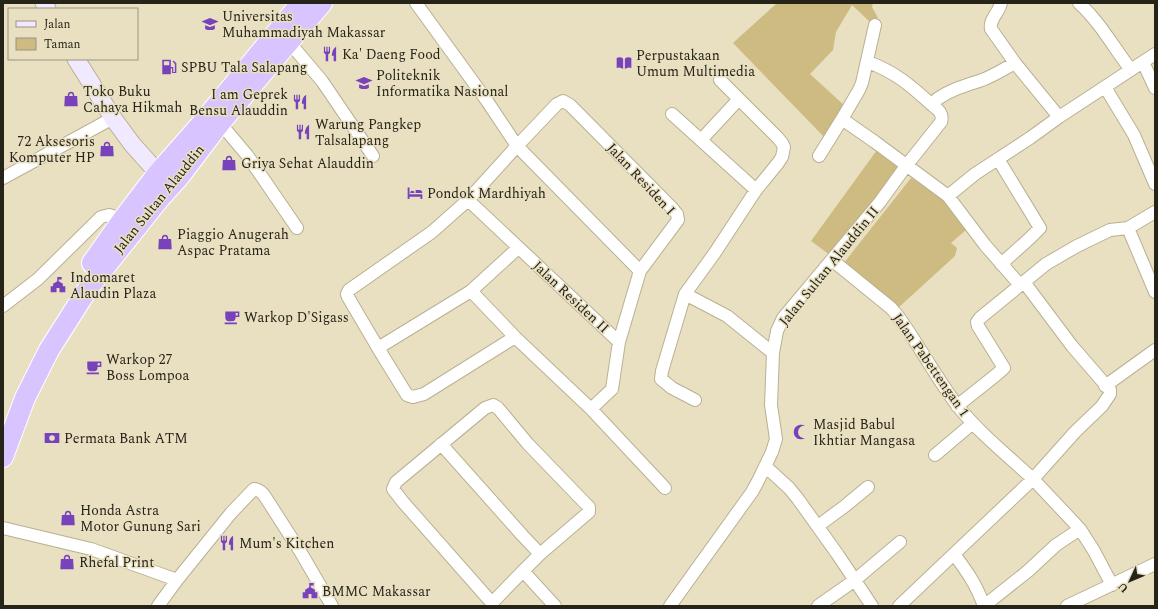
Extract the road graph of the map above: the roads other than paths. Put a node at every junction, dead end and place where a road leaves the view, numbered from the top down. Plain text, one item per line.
1 (301, 3) edge
2 (322, 3) edge
3 (416, 3) edge
4 (1001, 3) edge
5 (1079, 3) edge
6 (875, 25) dead end
7 (289, 42) junction
8 (1155, 54) edge
9 (77, 60) edge
10 (868, 62) junction
11 (1143, 62) junction
12 (1015, 63) junction
13 (1131, 70) junction
14 (720, 80) dead end
15 (1105, 87) junction
16 (1155, 88) edge
17 (739, 99) junction
18 (932, 104) junction
19 (672, 114) dead end
20 (1059, 117) junction
21 (113, 118) junction
22 (842, 119) junction
23 (220, 123) junction
24 (700, 140) junction
25 (517, 146) junction
26 (373, 156) dead end
27 (819, 156) dead end
28 (998, 159) junction
29 (906, 166) junction
30 (158, 172) junction
31 (3, 178) edge
32 (1155, 184) edge
33 (756, 190) junction
34 (948, 196) junction
35 (468, 200) junction
36 (1155, 212) edge
37 (123, 219) junction
38 (297, 228) dead end
39 (1128, 228) junction
40 (518, 248) junction
41 (832, 260) junction
42 (1001, 264) junction
43 (640, 271) junction
44 (84, 284) junction
45 (1022, 284) junction
46 (471, 291) junction
47 (1155, 292) edge
48 (685, 294) junction
49 (3, 306) edge
50 (515, 337) junction
51 (619, 342) junction
52 (378, 348) junction
53 (1155, 350) edge
54 (773, 353) junction
55 (1105, 386) junction
56 (695, 400) dead end
57 (957, 406) junction
58 (591, 409) junction
59 (972, 423) junction
60 (3, 425) edge
61 (441, 444) junction
62 (935, 455) dead end
63 (3, 457) edge
64 (765, 466) junction
65 (1033, 479) junction
66 (868, 487) dead end
67 (665, 488) dead end
68 (818, 526) junction
69 (3, 528) edge
70 (1080, 529) junction
71 (900, 542) dead end
72 (540, 554) junction
73 (954, 554) junction
74 (1155, 564) edge
75 (523, 571) junction
76 (177, 580) junction
77 (855, 580) junction
78 (1112, 585) junction
79 (329, 605) edge
80 (492, 605) edge
81 (158, 606) edge
82 (555, 606) edge
83 (670, 606) edge
84 (818, 606) edge
85 (872, 606) edge
86 (899, 606) edge
87 (984, 606) edge
88 (1067, 606) edge

1 - 30 highway, Jalan Sultan Alauddin
2 - 7 highway, Jalan Sultan Alauddin
3 - 25 street
4 - 12 street
5 - 13 street
6 - 10 street
7 - 23 highway, Jalan Sultan Alauddin
7 - 26 street
8 - 11 street
9 - 21 main road
10 - 18 street
10 - 22 street
11 - 13 street
11 - 16 street
12 - 18 street
12 - 20 street
13 - 15 street
14 - 17 street
15 - 20 street
15 - 32 street
17 - 24 street
17 - 33 street
18 - 29 street, Jalan Sultan Alauddin II
19 - 24 street
20 - 28 street
21 - 30 main road
21 - 31 street
22 - 27 street
22 - 29 street
23 - 38 street
23 - 44 highway, Jalan Sultan Alauddin
24 - 33 street
25 - 35 street
25 - 43 street
25 - 43 street, Jalan Residen I
28 - 34 street
28 - 42 street
29 - 34 street
29 - 41 street, Jalan Sultan Alauddin II
30 - 37 highway, Jalan Sultan Alauddin
33 - 48 street
34 - 42 street
35 - 40 street, Jalan Residen II
35 - 52 street
36 - 39 street
37 - 44 highway, Jalan Sultan Alauddin
37 - 49 street
39 - 45 street
39 - 47 street
40 - 46 street
40 - 51 street, Jalan Residen II
41 - 54 street, Jalan Sultan Alauddin II
41 - 57 street, Jalan Pabettengan 1
42 - 45 street
43 - 51 street, Jalan Residen II
44 - 60 highway, Jalan Sultan Alauddin
44 - 63 highway, Jalan Sultan Alauddin
45 - 55 street
45 - 57 street
46 - 50 street
46 - 52 street
48 - 54 street
48 - 56 street
50 - 52 street
50 - 58 street
51 - 58 street
53 - 55 street
54 - 64 street, Jalan Sultan Alauddin II
55 - 65 street
57 - 59 street, Jalan Pabettengan 1
58 - 67 street
59 - 62 street
59 - 65 street, Jalan Pabettengan 1
61 - 72 street
61 - 72 street
61 - 80 street
64 - 68 street
64 - 83 street, Jalan Sultan Alauddin II
65 - 70 street, Jalan Pabettengan 1
65 - 73 street
66 - 68 street
68 - 77 street
69 - 76 street
70 - 78 street, Jalan Pabettengan 1
70 - 87 street
71 - 77 street
72 - 75 street
73 - 86 street
73 - 87 street
74 - 78 street
75 - 80 street
75 - 82 street
76 - 79 street
76 - 81 street
77 - 84 street
77 - 85 street
78 - 88 street

